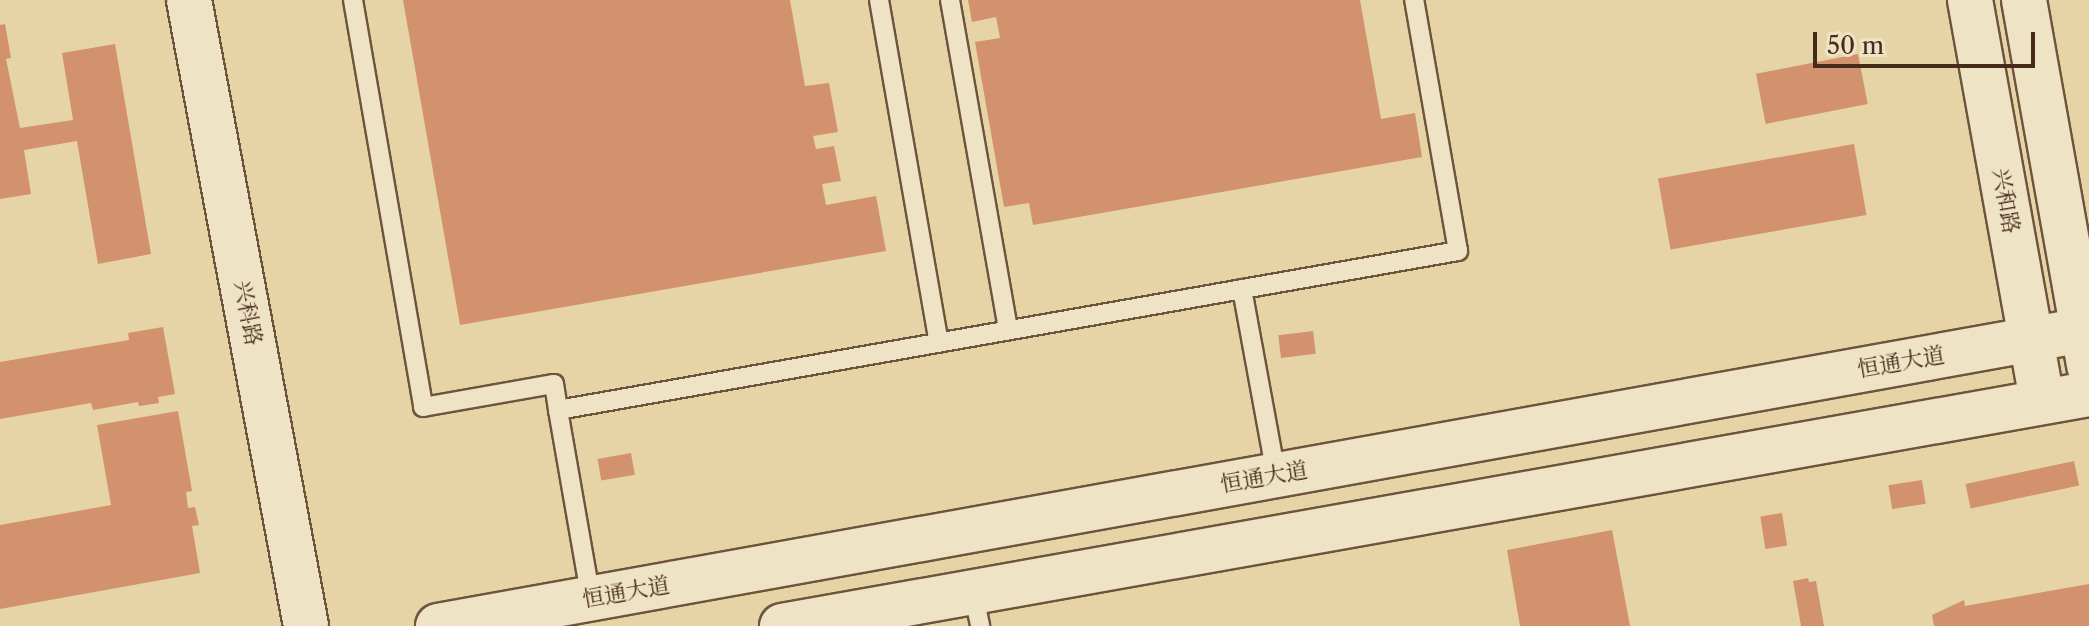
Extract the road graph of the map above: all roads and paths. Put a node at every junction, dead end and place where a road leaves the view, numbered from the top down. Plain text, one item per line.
1 (189, 0) edge
2 (353, 0) edge
3 (879, 0) edge
4 (950, 0) edge
5 (1414, 0) edge
6 (1970, 0) edge
7 (2024, 0) edge
8 (1242, 289) junction
9 (1008, 330) junction
10 (2031, 339) junction
11 (2087, 341) edge
12 (939, 343) junction
13 (2089, 394) edge
14 (2042, 402) junction
15 (558, 410) junction
16 (1276, 475) junction
17 (591, 599) junction
18 (977, 609) edge
19 (306, 626) edge
20 (438, 626) edge
21 (782, 626) edge

1 - 19 main road, 兴科路
2 - 15 lane
3 - 12 lane
4 - 9 lane
5 - 8 lane
6 - 10 main road, 兴和路
7 - 11 main road
8 - 9 lane
8 - 16 lane
9 - 12 lane
10 - 11 main road, 恒通大道
10 - 14 main road, 兴和路
10 - 16 main road, 恒通大道
12 - 15 lane
13 - 14 main road
14 - 18 main road
15 - 17 lane
16 - 17 main road, 恒通大道
17 - 20 main road, 恒通大道
18 - 21 main road

